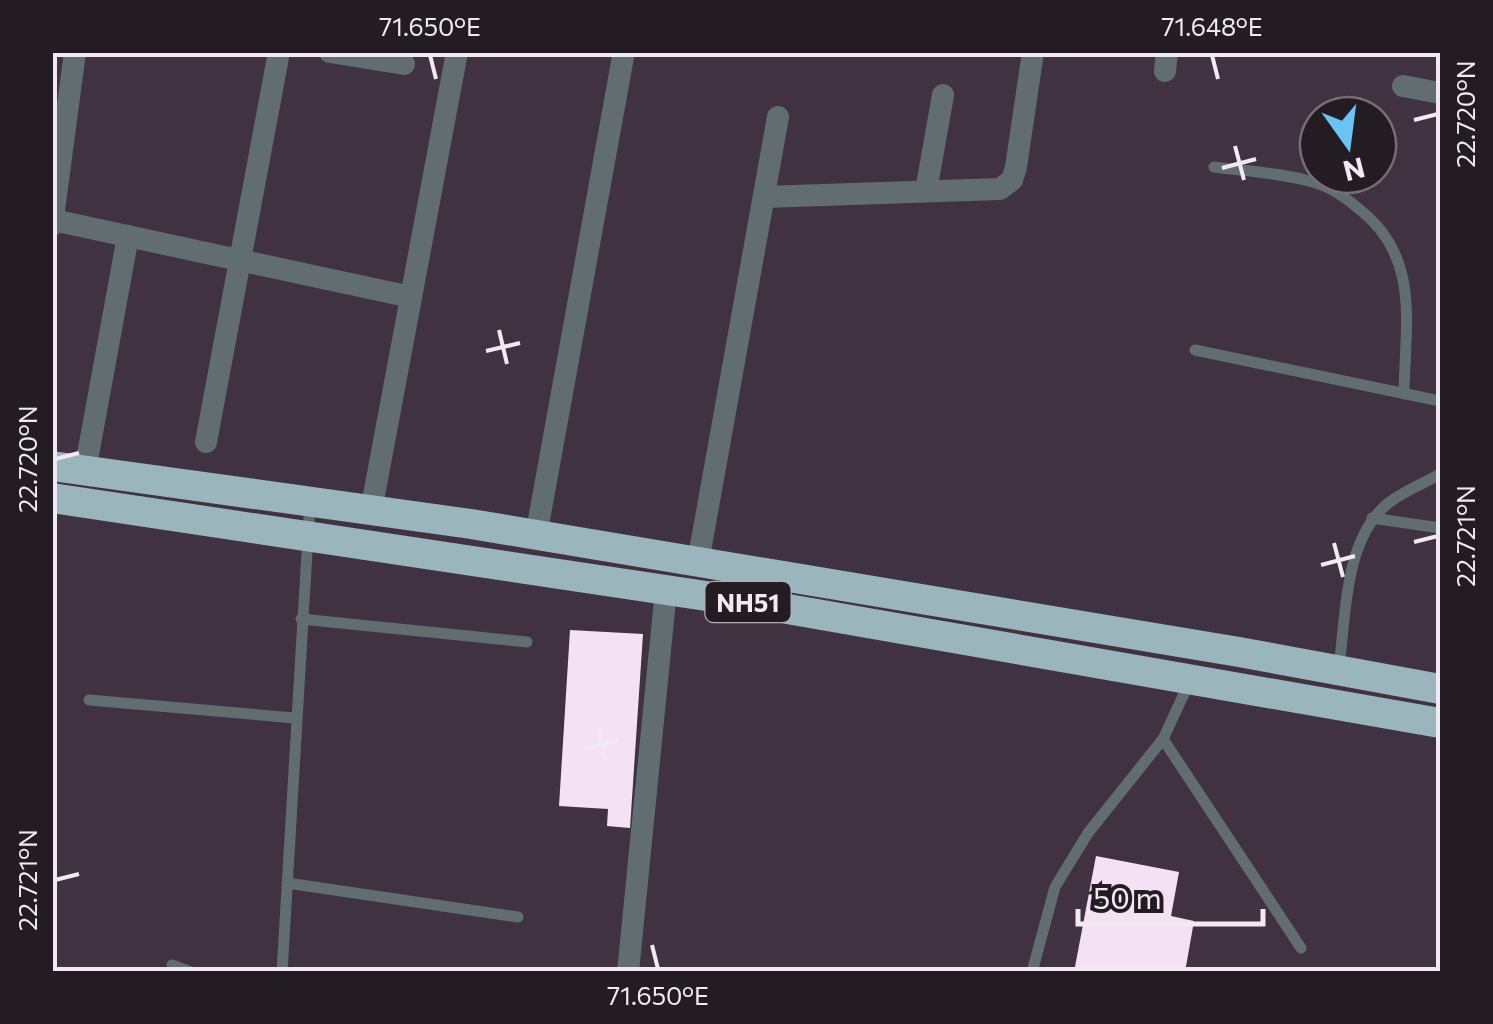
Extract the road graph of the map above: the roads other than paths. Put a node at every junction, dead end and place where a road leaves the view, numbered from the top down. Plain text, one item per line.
1 (76, 52) edge
2 (279, 52) edge
3 (330, 52) edge
4 (457, 52) edge
5 (1033, 52) edge
6 (375, 56) edge
7 (622, 57) dead end
8 (404, 64) dead end
9 (1403, 86) dead end
10 (1440, 93) edge
11 (943, 95) dead end
12 (778, 117) dead end
13 (1214, 167) dead end
14 (926, 191) junction
15 (764, 197) junction
16 (53, 222) edge
17 (128, 236) junction
18 (242, 260) junction
19 (411, 297) junction
20 (1195, 350) dead end
21 (1404, 394) junction
22 (1440, 401) edge
23 (206, 442) dead end
24 (52, 466) edge
25 (85, 471) junction
26 (1440, 474) edge
27 (52, 498) edge
28 (310, 502) junction
29 (371, 511) junction
30 (1372, 518) junction
31 (1440, 528) edge
32 (306, 536) junction
33 (536, 536) junction
34 (698, 562) junction
35 (666, 590) junction
36 (301, 620) junction
37 (527, 642) dead end
38 (1339, 671) junction
39 (1190, 681) junction
40 (1440, 689) edge
41 (89, 700) dead end
42 (295, 718) junction
43 (1440, 723) edge
44 (1163, 739) junction
45 (287, 883) junction
46 (518, 917) dead end
47 (1301, 948) dead end
48 (172, 965) dead end
49 (192, 972) edge
50 (282, 972) edge
51 (628, 972) edge
52 (1032, 972) edge

1 - 16 street
2 - 18 street
3 - 6 street
4 - 19 street
5 - 14 street
6 - 8 street
7 - 33 street
9 - 10 street
11 - 14 street
12 - 15 street
13 - 21 lane
14 - 15 street
15 - 34 street
16 - 17 street
17 - 18 street
17 - 25 street
18 - 19 street
18 - 23 street
19 - 29 street
20 - 21 lane
21 - 22 lane
24 - 25 highway, NH51
25 - 28 highway, NH51
26 - 30 lane
27 - 32 highway, NH51
28 - 29 highway, NH51
28 - 32 lane
29 - 33 highway, NH51
30 - 31 lane
30 - 38 lane
32 - 35 highway, NH51
32 - 36 lane
33 - 34 highway, NH51
34 - 38 highway, NH51
35 - 39 highway, NH51
35 - 51 street
36 - 37 lane
36 - 42 lane
38 - 40 highway, NH51
39 - 43 highway, NH51
39 - 44 lane
41 - 42 lane
42 - 45 lane
44 - 47 lane
44 - 52 lane
45 - 46 lane
45 - 50 lane
48 - 49 lane

